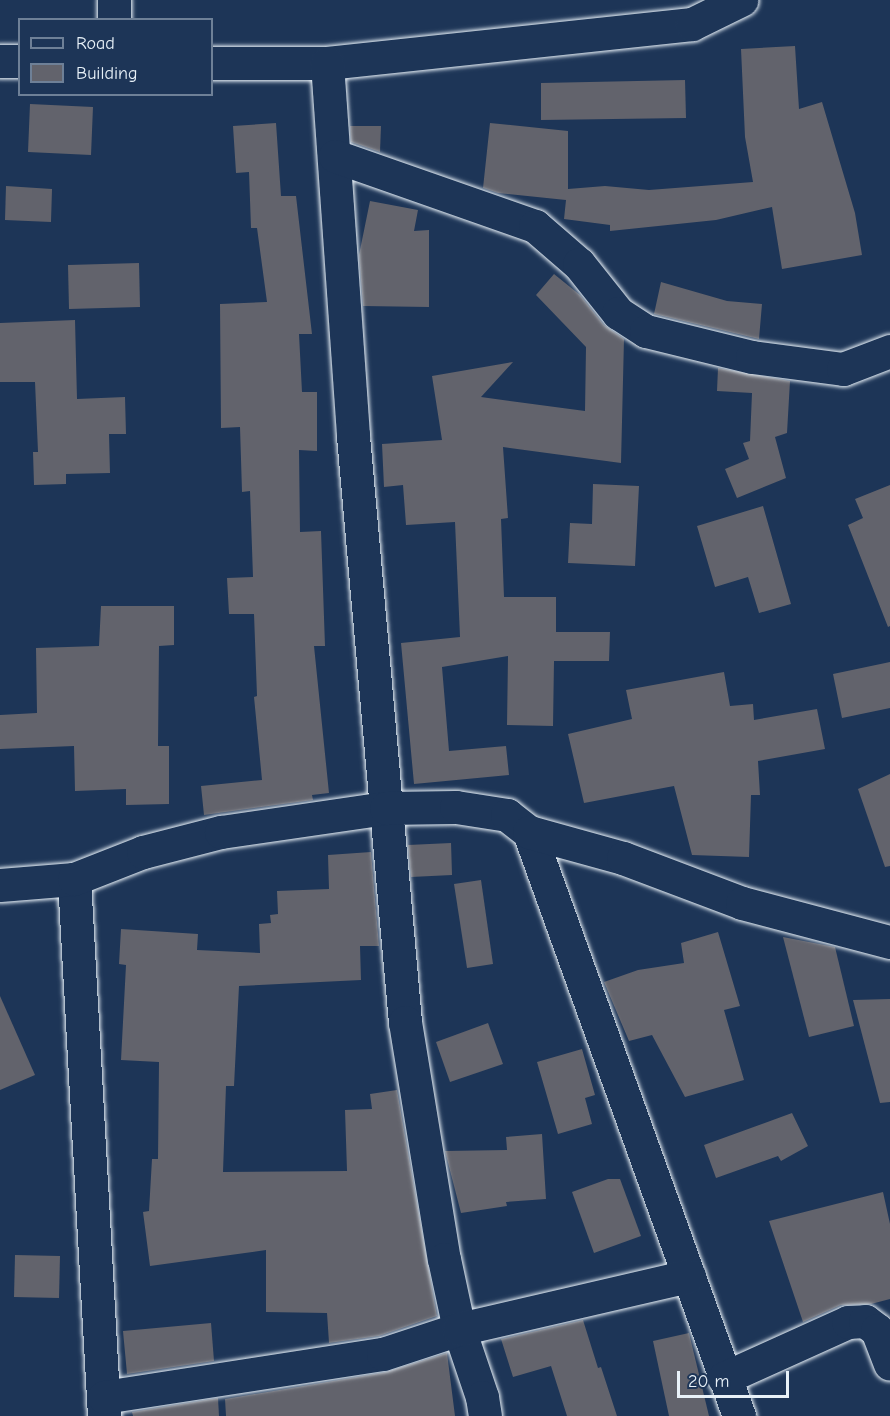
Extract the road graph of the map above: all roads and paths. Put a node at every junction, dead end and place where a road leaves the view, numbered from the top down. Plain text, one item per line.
1 (114, 0) edge
2 (741, 0) edge
3 (114, 18) edge
4 (0, 61) edge
5 (18, 61) edge
6 (213, 63) edge
7 (327, 63) junction
8 (335, 156) junction
9 (890, 351) edge
10 (386, 808) junction
11 (529, 832) junction
12 (74, 879) junction
13 (0, 885) edge
14 (890, 942) edge
15 (689, 1276) junction
16 (459, 1329) junction
17 (890, 1364) edge
18 (724, 1378) junction
19 (104, 1406) edge
20 (485, 1416) edge
21 (740, 1416) edge

1 - 3 street
2 - 7 street
4 - 5 street
6 - 7 street
7 - 8 street
8 - 9 street
8 - 10 street
10 - 11 street
10 - 12 street
10 - 16 street
11 - 14 street
11 - 15 street
12 - 13 street
12 - 19 street
15 - 16 street
15 - 18 street
16 - 19 street
16 - 20 street
17 - 18 street
18 - 21 street

